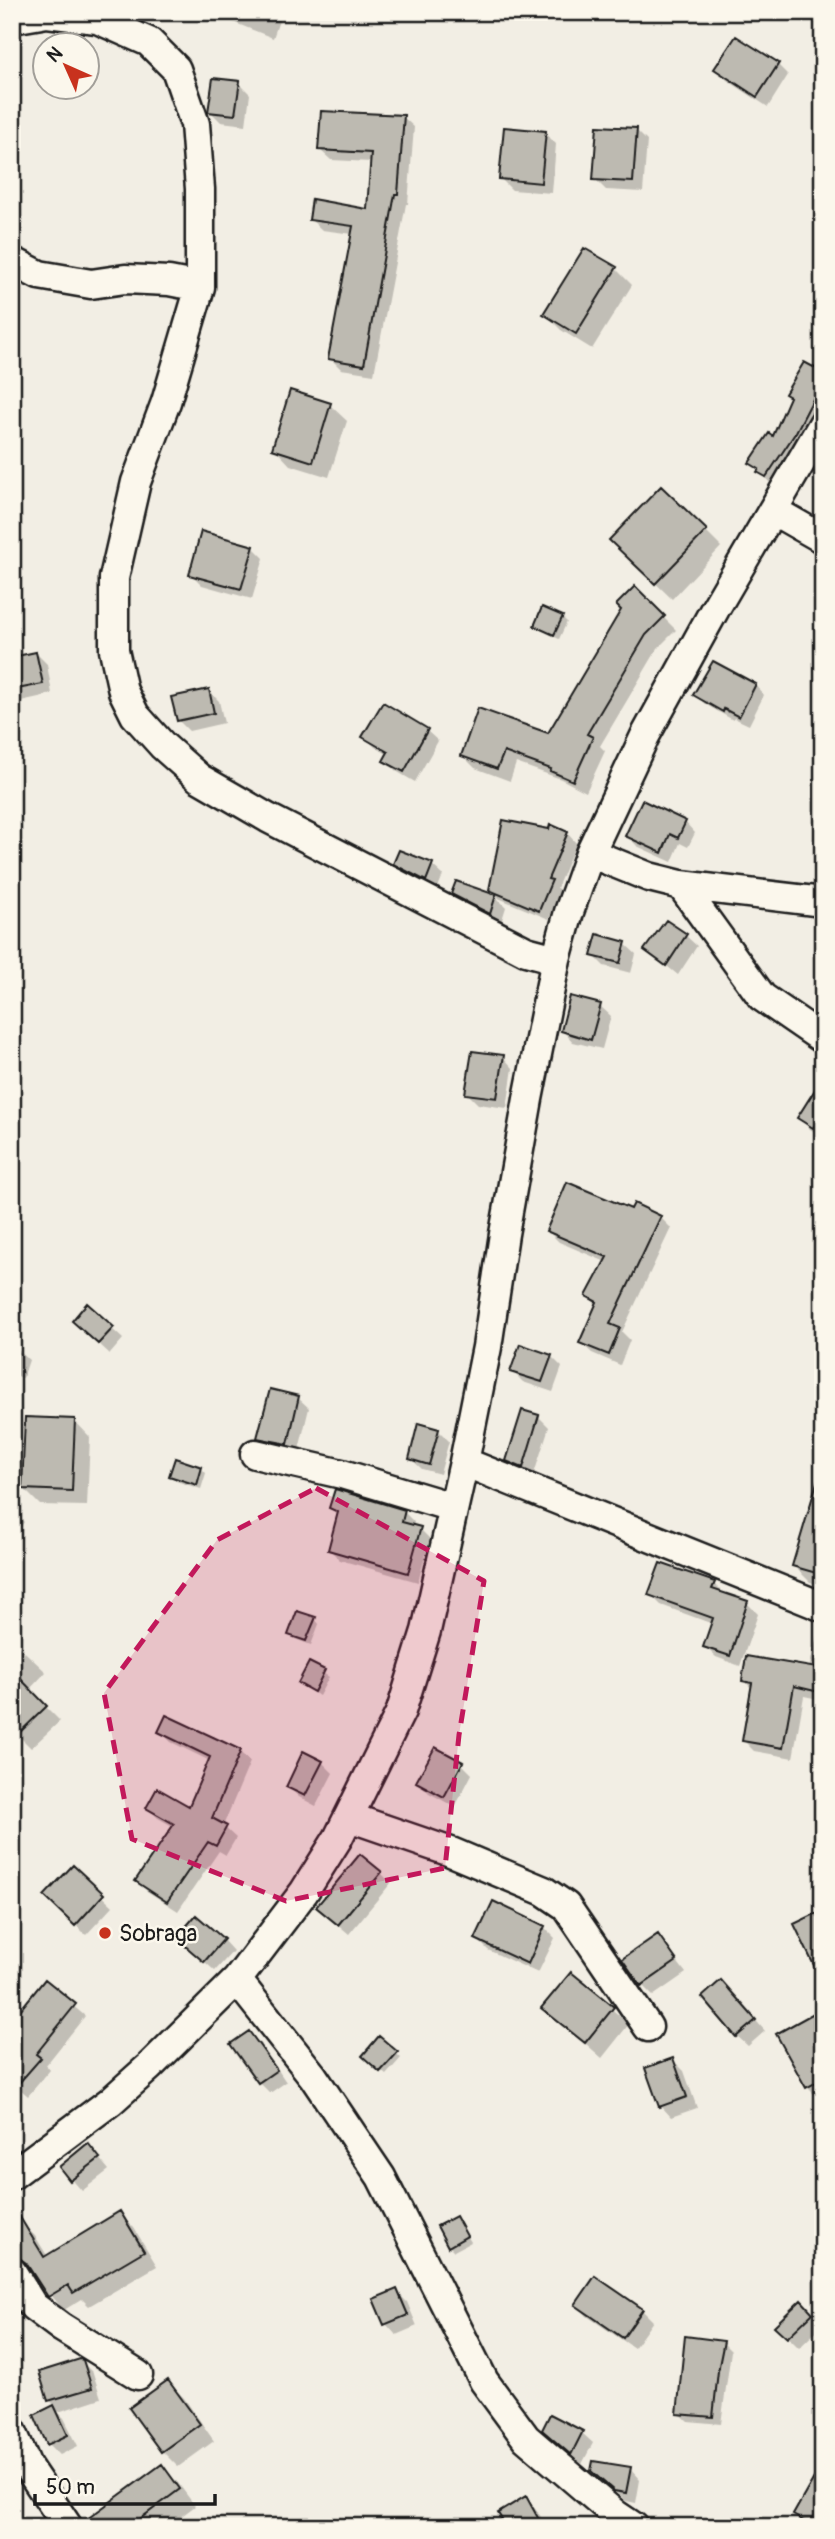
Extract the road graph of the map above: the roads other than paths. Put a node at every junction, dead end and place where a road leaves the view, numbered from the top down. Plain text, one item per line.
1 (12, 19) edge
2 (12, 261) edge
3 (200, 288) junction
4 (823, 424) edge
5 (774, 510) junction
6 (823, 539) edge
7 (590, 853) junction
8 (681, 885) junction
9 (823, 902) edge
10 (556, 959) junction
11 (823, 1039) edge
12 (255, 1454) dead end
13 (464, 1462) junction
14 (452, 1507) junction
15 (823, 1607) edge
16 (349, 1817) junction
17 (237, 1980) junction
18 (648, 2027) dead end
19 (12, 2175) edge
20 (12, 2272) edge
21 (138, 2375) dead end
22 (12, 2431) edge
23 (68, 2527) edge
24 (634, 2527) edge

1 - 3 street
2 - 3 street
3 - 10 street
4 - 5 street
5 - 6 street
5 - 7 street
7 - 8 street
7 - 10 street
8 - 9 street
8 - 11 street
10 - 13 street
12 - 14 street
13 - 14 street
13 - 15 street
14 - 16 street
16 - 17 street
16 - 18 street
17 - 19 street
17 - 24 street
20 - 21 street
22 - 23 street

